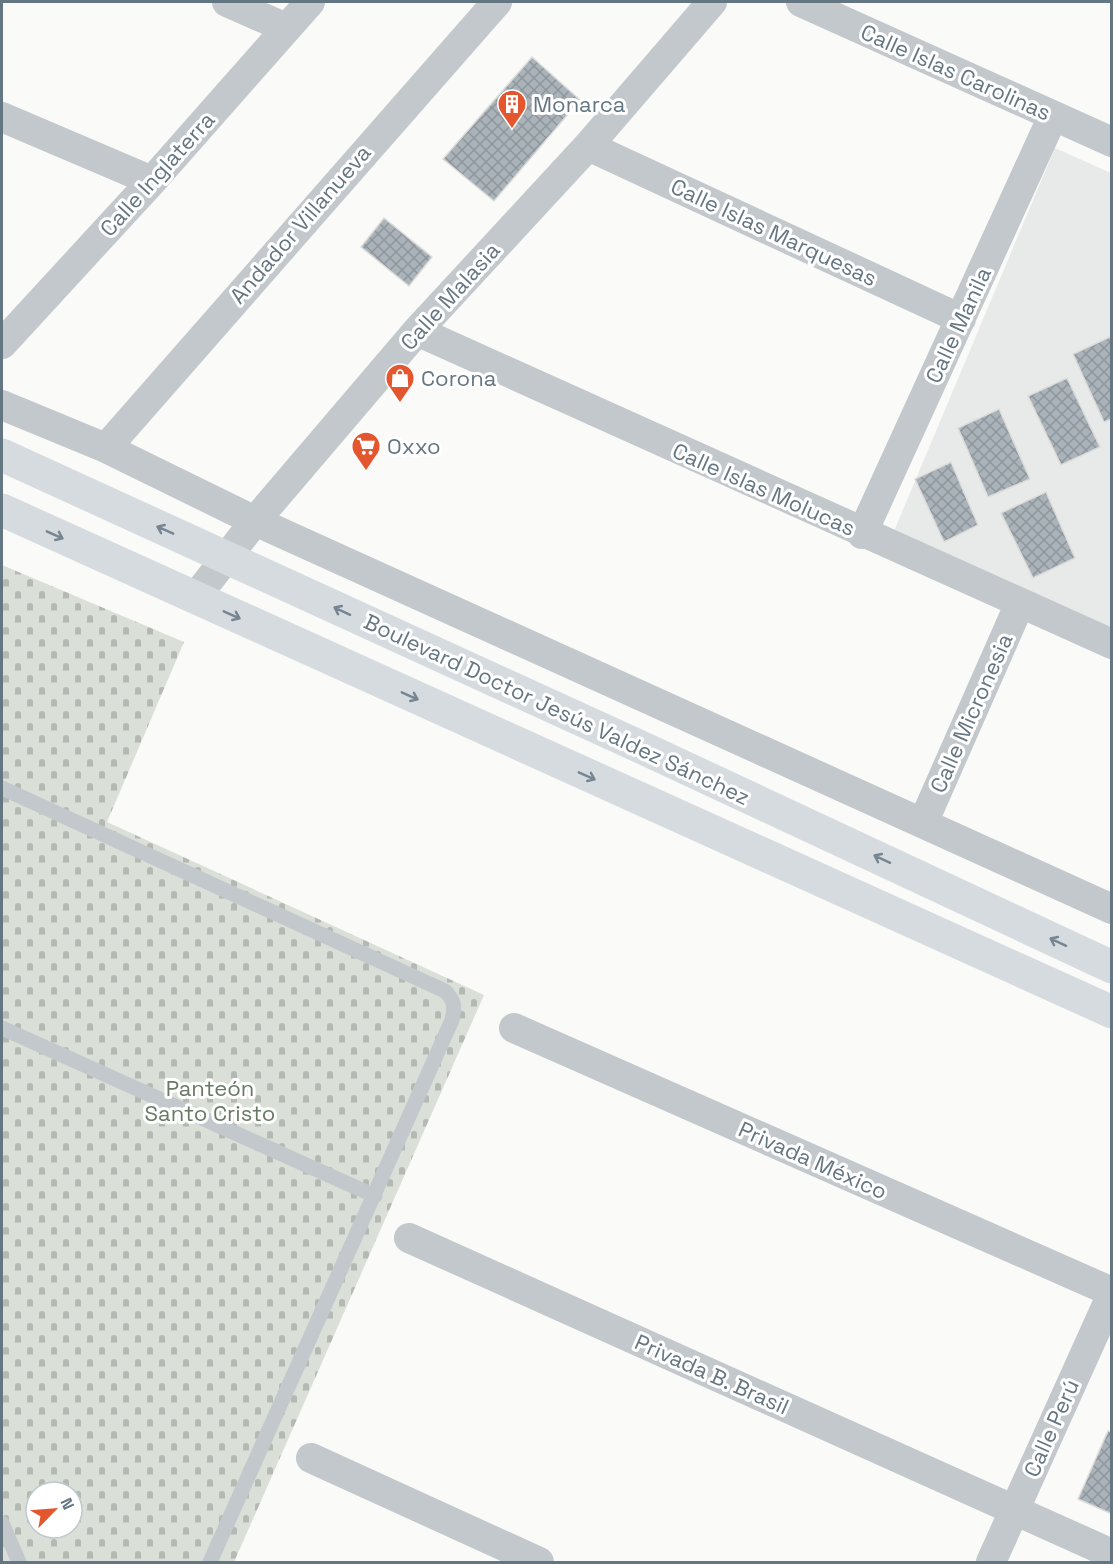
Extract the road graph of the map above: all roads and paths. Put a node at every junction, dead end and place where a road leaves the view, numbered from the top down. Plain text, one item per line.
1 (227, 2) edge
2 (310, 2) edge
3 (497, 2) edge
4 (712, 2) edge
5 (801, 2) edge
6 (286, 28) junction
7 (1053, 116) junction
8 (2, 117) edge
9 (1112, 142) edge
10 (588, 146) junction
11 (152, 181) junction
12 (961, 319) junction
13 (417, 331) junction
14 (2, 344) edge
15 (2, 405) edge
16 (106, 448) junction
17 (2, 455) edge
18 (2, 510) edge
19 (255, 521) junction
20 (862, 534) junction
21 (228, 558) junction
22 (195, 598) junction
23 (1020, 603) junction
24 (1112, 644) edge
25 (664, 708) junction
26 (645, 749) junction
27 (2, 788) edge
28 (923, 823) junction
29 (1112, 909) edge
30 (1112, 967) edge
31 (1112, 1012) edge
32 (2, 1028) edge
33 (514, 1028) dead end
34 (375, 1196) junction
35 (409, 1238) dead end
36 (1112, 1293) edge
37 (311, 1458) dead end
38 (1015, 1510) junction
39 (2, 1523) edge
40 (1112, 1554) edge
41 (19, 1563) edge
42 (210, 1563) edge
43 (539, 1563) edge
44 (991, 1563) edge

1 - 6 street
2 - 6 street, Calle Inglaterra
3 - 16 street, Andador Villanueva
4 - 10 street, Calle Malasia
5 - 7 street, Calle Islas Carolinas
6 - 11 street, Calle Inglaterra
7 - 9 street, Calle Islas Carolinas
7 - 12 street, Calle Manila
8 - 11 street
10 - 12 street, Calle Islas Marquesas
10 - 13 street, Calle Malasia
11 - 14 street, Calle Inglaterra
12 - 20 street, Calle Manila
13 - 19 street, Calle Malasia
13 - 20 street, Calle Islas Molucas
15 - 16 street, Boulevard Doctor Jesús Valdez Sánchez
16 - 19 street, Boulevard Doctor Jesús Valdez Sánchez
21 -> 17 main road, Boulevard Doctor Jesús Valdez Sánchez
18 -> 22 main road, Boulevard Doctor Jesús Valdez Sánchez
19 - 21 street, Calle Malasia
19 - 25 street, Boulevard Doctor Jesús Valdez Sánchez
20 - 23 street, Calle Islas Molucas
21 - 22 street, Calle Malasia
26 -> 21 main road, Boulevard Doctor Jesús Valdez Sánchez
22 -> 31 main road, Boulevard Doctor Jesús Valdez Sánchez
23 - 24 street, Calle Islas Molucas
23 - 28 street, Calle Micronesia
25 - 26 street
25 - 28 street, Boulevard Doctor Jesús Valdez Sánchez
30 -> 26 main road, Boulevard Doctor Jesús Valdez Sánchez
27 - 34 lane
28 - 29 street, Boulevard Doctor Jesús Valdez Sánchez
32 - 34 lane
33 - 36 street, Privada México
34 - 42 lane
35 - 38 street, Privada B. Brasil
36 - 38 street, Calle Perú
37 - 43 street
38 - 40 street, Privada B. Brasil
38 - 44 street, Calle Perú
39 - 41 lane

